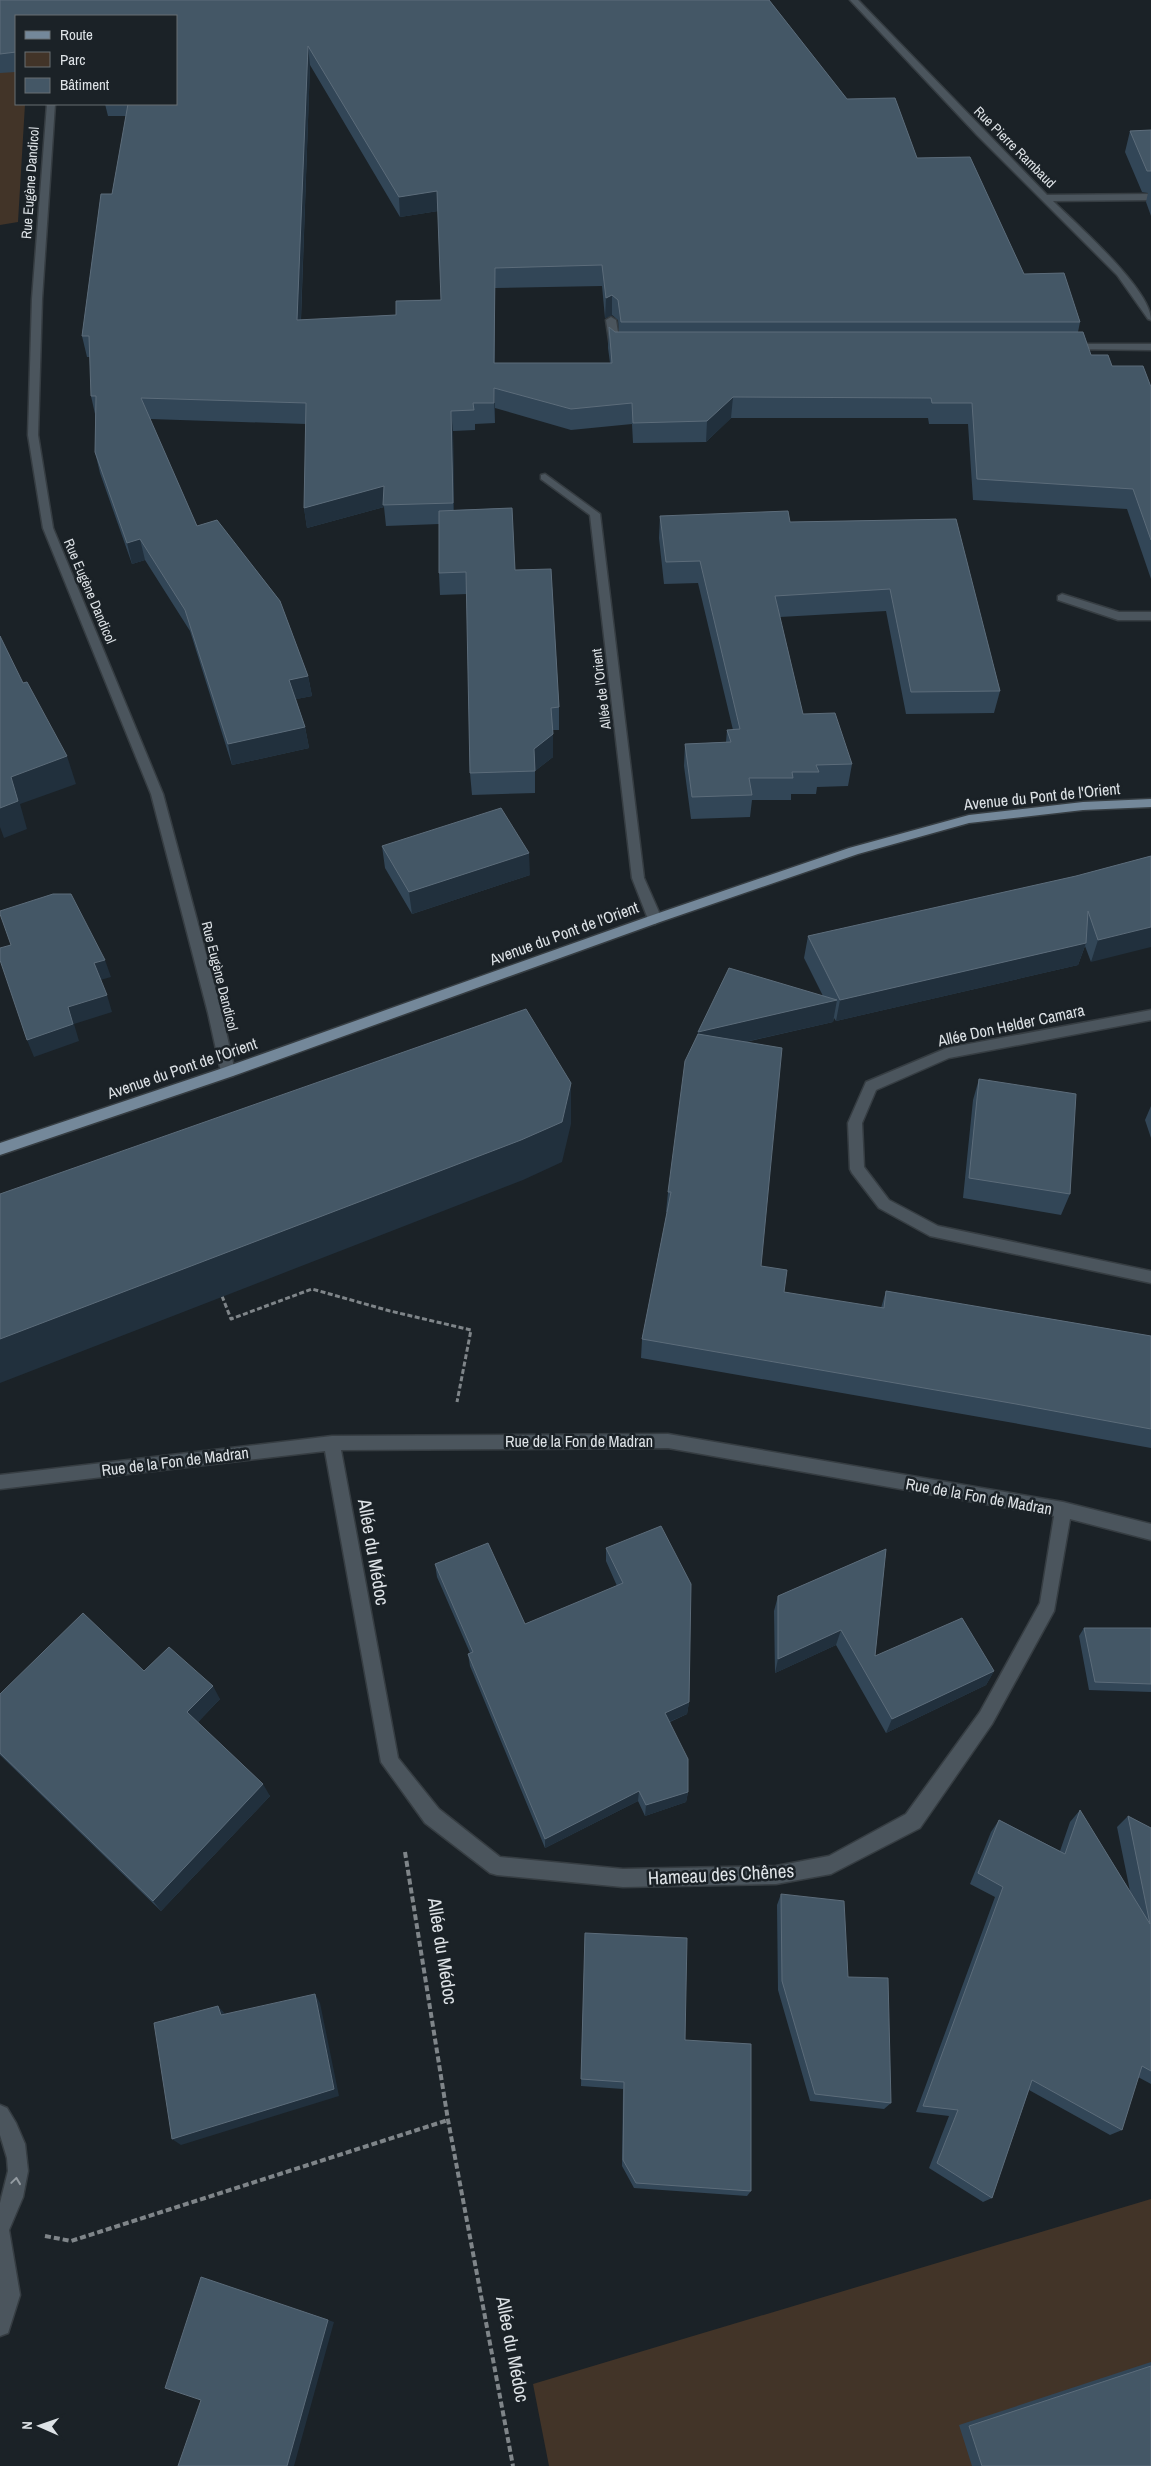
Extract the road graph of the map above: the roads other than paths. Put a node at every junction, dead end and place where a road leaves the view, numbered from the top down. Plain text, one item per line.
1 (854, 0) edge
2 (51, 105) edge
3 (1151, 197) edge
4 (1047, 198) junction
5 (1151, 317) edge
6 (611, 320) edge
7 (625, 347) edge
8 (1062, 347) edge
9 (1151, 347) edge
10 (545, 477) dead end
11 (1062, 598) dead end
12 (1151, 616) edge
13 (1151, 803) edge
14 (655, 919) junction
15 (1151, 1015) edge
16 (228, 1072) junction
17 (0, 1148) edge
18 (1151, 1277) edge
19 (332, 1443) junction
20 (0, 1482) edge
21 (1063, 1510) junction
22 (1151, 1532) edge
23 (390, 1762) joint
24 (0, 2115) edge
25 (0, 2227) edge
26 (0, 2233) edge
27 (0, 2325) edge

1 - 4 street, Rue Pierre Rambaud
2 - 16 street, Rue Eugène Dandicol
3 - 4 street
4 - 5 street, Rue Pierre Rambaud
6 - 7 street
8 - 9 street
10 - 14 street, Allée de l'Orient
11 - 12 street
13 - 14 main road, Avenue du Pont de l'Orient
14 - 16 main road, Avenue du Pont de l'Orient
15 - 18 street, Allée Don Helder Camara
16 - 17 main road, Avenue du Pont de l'Orient
19 - 20 street, Rue de la Fon de Madran
19 - 21 street, Rue de la Fon de Madran
19 - 23 street, Allée du Médoc
21 - 22 street, Rue de la Fon de Madran
21 - 23 street, Hameau des Chênes
25 -> 24 street
26 - 27 street

